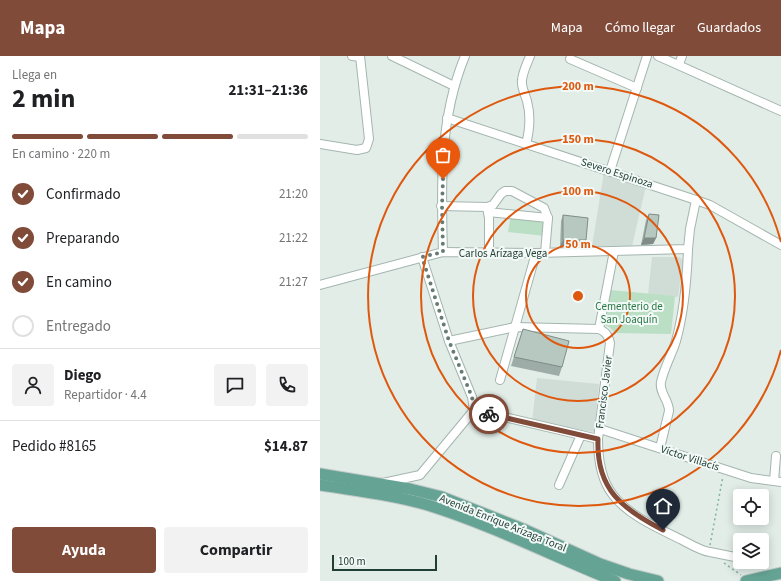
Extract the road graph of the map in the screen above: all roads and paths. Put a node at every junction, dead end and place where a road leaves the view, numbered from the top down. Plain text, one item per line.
1 (358, 56) edge
2 (392, 56) edge
3 (465, 56) edge
4 (530, 56) edge
5 (647, 56) edge
6 (658, 56) edge
7 (682, 56) edge
8 (570, 58) dead end
9 (679, 64) junction
10 (454, 86) junction
11 (637, 88) junction
12 (781, 111) edge
13 (447, 118) junction
14 (320, 144) edge
15 (526, 144) junction
16 (610, 171) junction
17 (696, 200) junction
18 (442, 206) junction
19 (488, 209) junction
20 (548, 218) junction
21 (780, 245) edge
22 (688, 249) junction
23 (614, 251) junction
24 (443, 252) junction
25 (489, 253) junction
26 (540, 253) junction
27 (422, 257) junction
28 (320, 285) edge
29 (515, 327) junction
30 (599, 329) junction
31 (449, 341) junction
32 (500, 380) dead end
33 (474, 410) junction
34 (600, 429) junction
35 (581, 435) junction
36 (598, 439) junction
37 (660, 448) junction
38 (776, 456) dead end
39 (725, 469) junction
40 (320, 474) edge
41 (777, 482) edge
42 (378, 484) junction
43 (320, 485) edge
44 (559, 485) dead end
45 (709, 552) junction
46 (733, 557) edge
47 (720, 560) dead end
48 (781, 572) edge
49 (615, 581) edge
50 (658, 581) edge
51 (747, 581) edge

1 - 14 street
2 - 10 street
3 - 10 street
4 - 15 street
5 - 11 street
6 - 9 street
7 - 9 street
8 - 11 street
9 - 12 street
10 - 13 street
11 - 16 street
13 - 15 street, Severo Espinoza
13 - 18 street
15 - 16 street, Severo Espinoza
16 - 17 street, Severo Espinoza
17 - 21 street, Severo Espinoza
17 - 22 street
18 - 19 street
18 - 24 street
19 - 20 street
19 - 20 street
19 - 25 street
20 - 26 street
22 - 23 street, Carlos Arízaga Vega
22 - 37 street
23 - 26 street, Carlos Arízaga Vega
23 - 30 street
24 - 25 street, Carlos Arízaga Vega
24 - 27 street, Carlos Arízaga Vega
25 - 26 street, Carlos Arízaga Vega
26 - 29 street
27 - 28 street, Carlos Arízaga Vega
27 - 31 street
29 - 30 street
29 - 31 street
29 - 32 street
30 - 34 street, Francisco Javier
31 - 33 street
33 - 35 street
33 - 42 street
34 - 36 street, Francisco Javier
34 - 37 street, Víctor Villacís
35 - 36 street
35 - 44 street
36 - 45 street, Francisco Javier
37 - 39 street, Víctor Villacís
38 - 41 street
39 - 41 street, Víctor Villacís
39 - 45 path
40 - 42 main road, Avenida Enrique Arízaga Toral
42 - 50 main road, Avenida Enrique Arízaga Toral
43 - 49 main road, Avenida Enrique Arízaga Toral
45 - 46 street, Francisco Javier
47 - 51 path
48 - 51 main road

